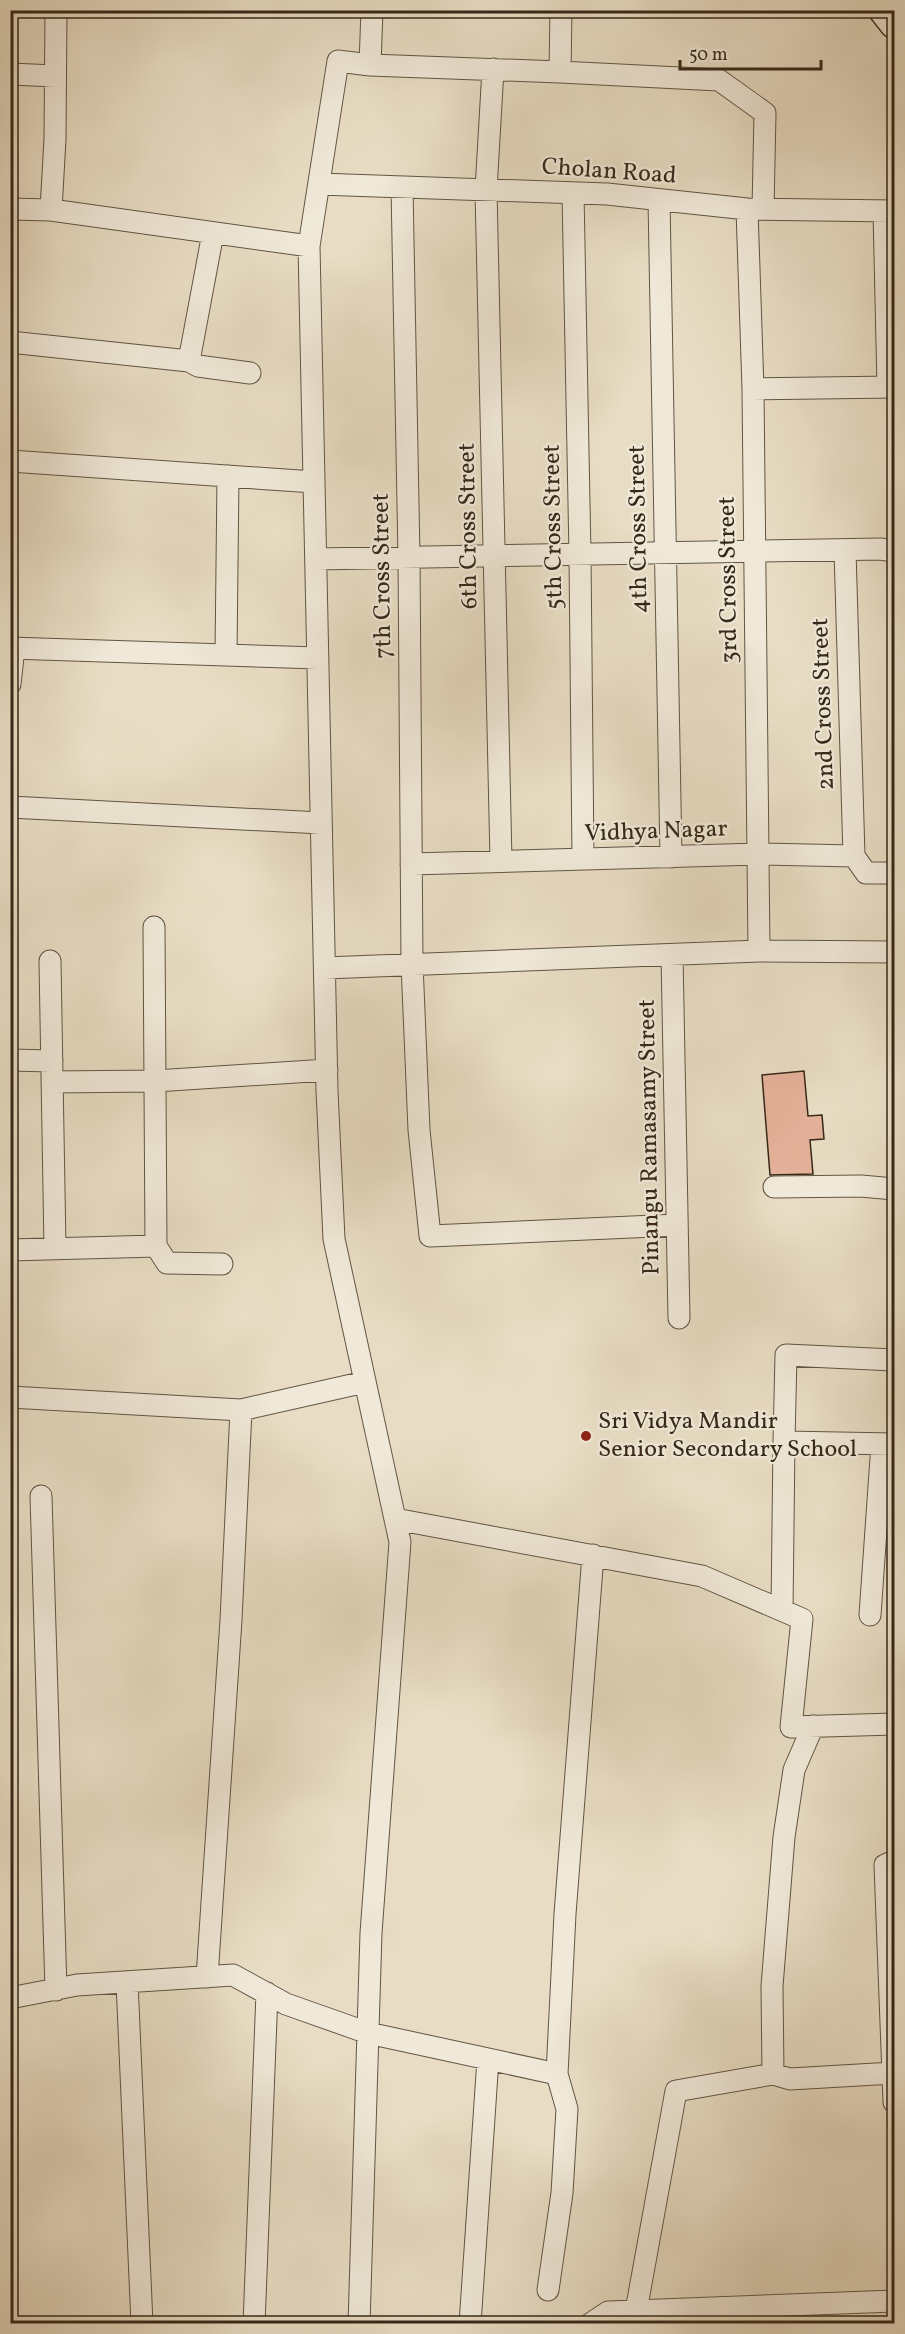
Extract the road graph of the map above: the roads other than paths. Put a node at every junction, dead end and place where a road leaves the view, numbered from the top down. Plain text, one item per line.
1 (56, 10) edge
2 (372, 10) edge
3 (561, 10) edge
4 (883, 10) edge
5 (894, 24) edge
6 (370, 65) junction
7 (494, 69) junction
8 (560, 72) junction
9 (10, 74) edge
10 (55, 76) junction
11 (319, 184) junction
12 (402, 187) junction
13 (486, 190) junction
14 (573, 193) junction
15 (659, 200) junction
16 (10, 209) edge
17 (755, 209) junction
18 (51, 210) junction
19 (889, 211) edge
20 (213, 233) junction
21 (309, 246) junction
22 (10, 342) edge
23 (189, 361) junction
24 (250, 373) dead end
25 (891, 387) edge
26 (753, 389) junction
27 (10, 461) edge
28 (228, 476) junction
29 (314, 482) junction
30 (845, 550) junction
31 (894, 551) edge
32 (755, 553) junction
33 (665, 554) junction
34 (580, 555) junction
35 (495, 556) junction
36 (409, 557) junction
37 (316, 559) junction
38 (12, 648) edge
39 (226, 655) junction
40 (318, 658) junction
41 (10, 684) edge
42 (10, 807) edge
43 (321, 823) junction
44 (758, 854) junction
45 (854, 856) junction
46 (671, 857) junction
47 (583, 859) junction
48 (501, 861) junction
49 (411, 864) junction
50 (894, 873) edge
51 (154, 927) dead end
52 (759, 951) junction
53 (894, 952) edge
54 (672, 955) junction
55 (50, 961) dead end
56 (412, 964) junction
57 (325, 968) junction
58 (10, 1060) edge
59 (52, 1061) junction
60 (327, 1070) junction
61 (155, 1081) junction
62 (52, 1082) junction
63 (774, 1187) dead end
64 (894, 1189) edge
65 (677, 1225) junction
66 (156, 1245) junction
67 (55, 1247) junction
68 (10, 1250) edge
69 (222, 1264) dead end
70 (679, 1318) dead end
71 (894, 1360) edge
72 (365, 1382) junction
73 (10, 1396) edge
74 (241, 1410) junction
75 (784, 1442) junction
76 (888, 1444) edge
77 (41, 1496) dead end
78 (395, 1519) junction
79 (592, 1555) junction
80 (782, 1610) junction
81 (870, 1615) dead end
82 (894, 1724) edge
83 (813, 1726) junction
84 (894, 1861) edge
85 (207, 1977) junction
86 (127, 1982) junction
87 (56, 1989) junction
88 (267, 1993) junction
89 (10, 1998) edge
90 (368, 2033) junction
91 (488, 2059) junction
92 (893, 2073) edge
93 (557, 2074) junction
94 (773, 2074) junction
95 (894, 2102) edge
96 (548, 2290) dead end
97 (894, 2301) edge
98 (636, 2311) junction
99 (724, 2316) edge
100 (142, 2324) edge
101 (254, 2324) edge
102 (358, 2324) edge
103 (470, 2324) edge
104 (590, 2324) edge

1 - 10 street
2 - 6 street
3 - 8 street
4 - 5 main road
6 - 7 street
6 - 11 street
7 - 8 street
7 - 13 street, 6th Cross Street
8 - 17 street, 3rd Cross Street
9 - 10 street
10 - 18 street
11 - 12 street, Cholan Road
11 - 21 street
12 - 13 street, Cholan Road
12 - 36 street, 7th Cross Street
13 - 14 street, Cholan Road
13 - 35 street, 6th Cross Street
14 - 15 street, Cholan Road
14 - 34 street, 5th Cross Street
15 - 17 street, Cholan Road
15 - 33 street, 4th Cross Street
16 - 18 street
17 - 19 street, Cholan Road
17 - 26 street, 3rd Cross Street
18 - 20 street
19 - 25 street
20 - 21 street
20 - 23 street
21 - 29 street
22 - 23 street
23 - 24 street
25 - 26 street
26 - 32 street, 3rd Cross Street
27 - 28 street
28 - 29 street
28 - 39 street
29 - 37 street
30 - 31 street
30 - 32 street
30 - 45 street, 2nd Cross Street
32 - 33 street
32 - 44 street, 3rd Cross Street
33 - 34 street
33 - 46 street, 4th Cross Street
34 - 35 street
34 - 47 street, 5th Cross Street
35 - 36 street
35 - 48 street, 6th Cross Street
36 - 37 street
36 - 49 street, 7th Cross Street
37 - 40 street
38 - 39 street
38 - 41 street
39 - 40 street
40 - 43 street
42 - 43 street
43 - 57 street
44 - 45 street, Vidhya Nagar
44 - 46 street, Vidhya Nagar
44 - 52 street, 3rd Cross Street
45 - 50 street
46 - 47 street, Vidhya Nagar
47 - 48 street, Vidhya Nagar
48 - 49 street, Vidhya Nagar
49 - 56 street, 7th Cross Street
51 - 61 street
52 - 53 street
52 - 54 street
54 - 56 street
54 - 65 street, Pinangu Ramasamy Street
55 - 59 street
56 - 57 street
56 - 65 street, 7th Cross Street
57 - 60 street
58 - 59 street
59 - 62 street
60 - 61 street
60 - 72 street
61 - 62 street
61 - 66 street
62 - 67 street
63 - 64 street
65 - 70 street, Pinangu Ramasamy Street
66 - 67 street
66 - 69 street
67 - 68 street
71 - 75 street
72 - 74 street
72 - 78 street
73 - 74 street
74 - 85 street
75 - 76 street
75 - 80 street
76 - 81 street
77 - 87 street
78 - 79 street
78 - 90 street
79 - 80 street
79 - 93 street
80 - 83 street
82 - 83 street
83 - 94 street
84 - 92 street
85 - 86 street
85 - 88 street
86 - 87 street
86 - 100 street
87 - 89 street
88 - 90 street
88 - 101 street
90 - 91 street
90 - 102 street
91 - 93 street
91 - 103 street
92 - 94 street
92 - 95 street
93 - 96 street
94 - 98 street
97 - 99 street
98 - 99 street
98 - 104 street

